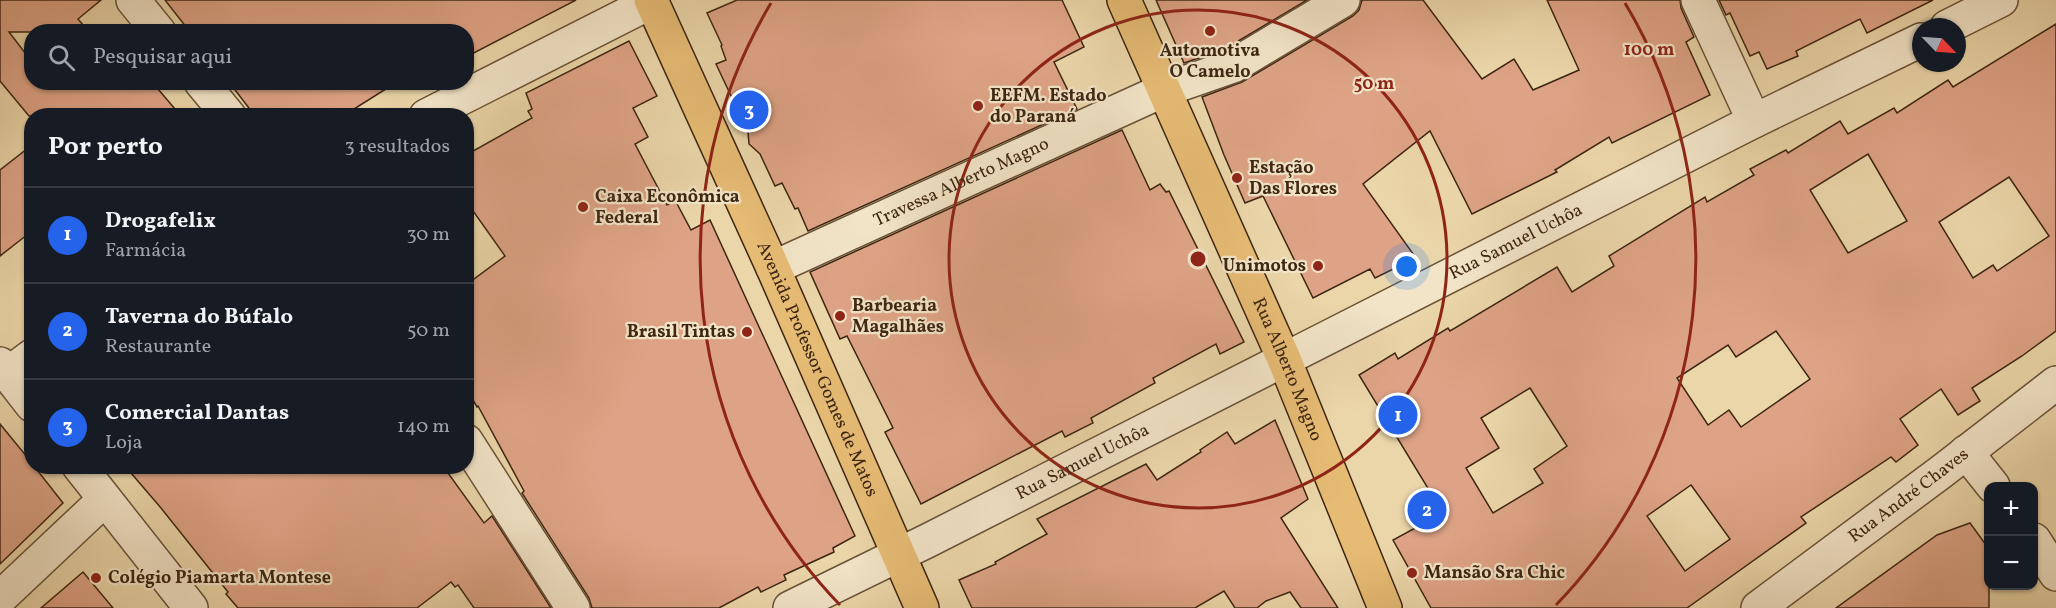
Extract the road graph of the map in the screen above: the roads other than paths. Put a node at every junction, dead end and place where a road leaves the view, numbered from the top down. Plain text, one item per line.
1 (133, 0) edge
2 (1124, 0) edge
3 (1343, 0) edge
4 (1698, 0) edge
5 (2001, 0) edge
6 (651, 1) edge
7 (1965, 18) edge
8 (152, 24) edge
9 (1912, 44) edge
10 (208, 90) edge
11 (1164, 90) junction
12 (222, 108) edge
13 (442, 108) edge
14 (1754, 121) junction
15 (773, 268) junction
16 (1284, 359) junction
17 (13, 365) edge
18 (2056, 383) edge
19 (24, 388) edge
20 (1966, 452) junction
21 (474, 453) edge
22 (85, 474) edge
23 (1990, 482) edge
24 (104, 500) junction
25 (2038, 546) edge
26 (900, 554) junction
27 (2056, 574) edge
28 (0, 597) edge
29 (191, 608) edge
30 (573, 608) edge
31 (790, 608) edge
32 (922, 608) edge
33 (1385, 608) edge
34 (1758, 608) edge

1 - 8 street
2 - 11 main road, Rua Alberto Magno
3 - 11 street, Travessa Alberto Magno
4 - 14 street
5 - 7 street
6 - 13 street
6 - 15 main road, Avenida Professor Gomes de Matos
9 - 14 street, Rua Samuel Uchôa
10 - 12 street
11 - 15 street, Travessa Alberto Magno
11 - 16 main road, Rua Alberto Magno
14 - 16 street, Rua Samuel Uchôa
15 - 26 main road, Avenida Professor Gomes de Matos
16 - 26 street, Rua Samuel Uchôa
16 - 33 main road, Rua Alberto Magno
17 - 19 street
18 - 20 street, Rua André Chaves
20 - 23 street
20 - 34 street, Rua André Chaves
21 - 30 street
22 - 24 street
24 - 28 street
24 - 29 street
25 - 27 street
26 - 31 street, Rua Samuel Uchôa
26 - 32 main road, Avenida Professor Gomes de Matos

